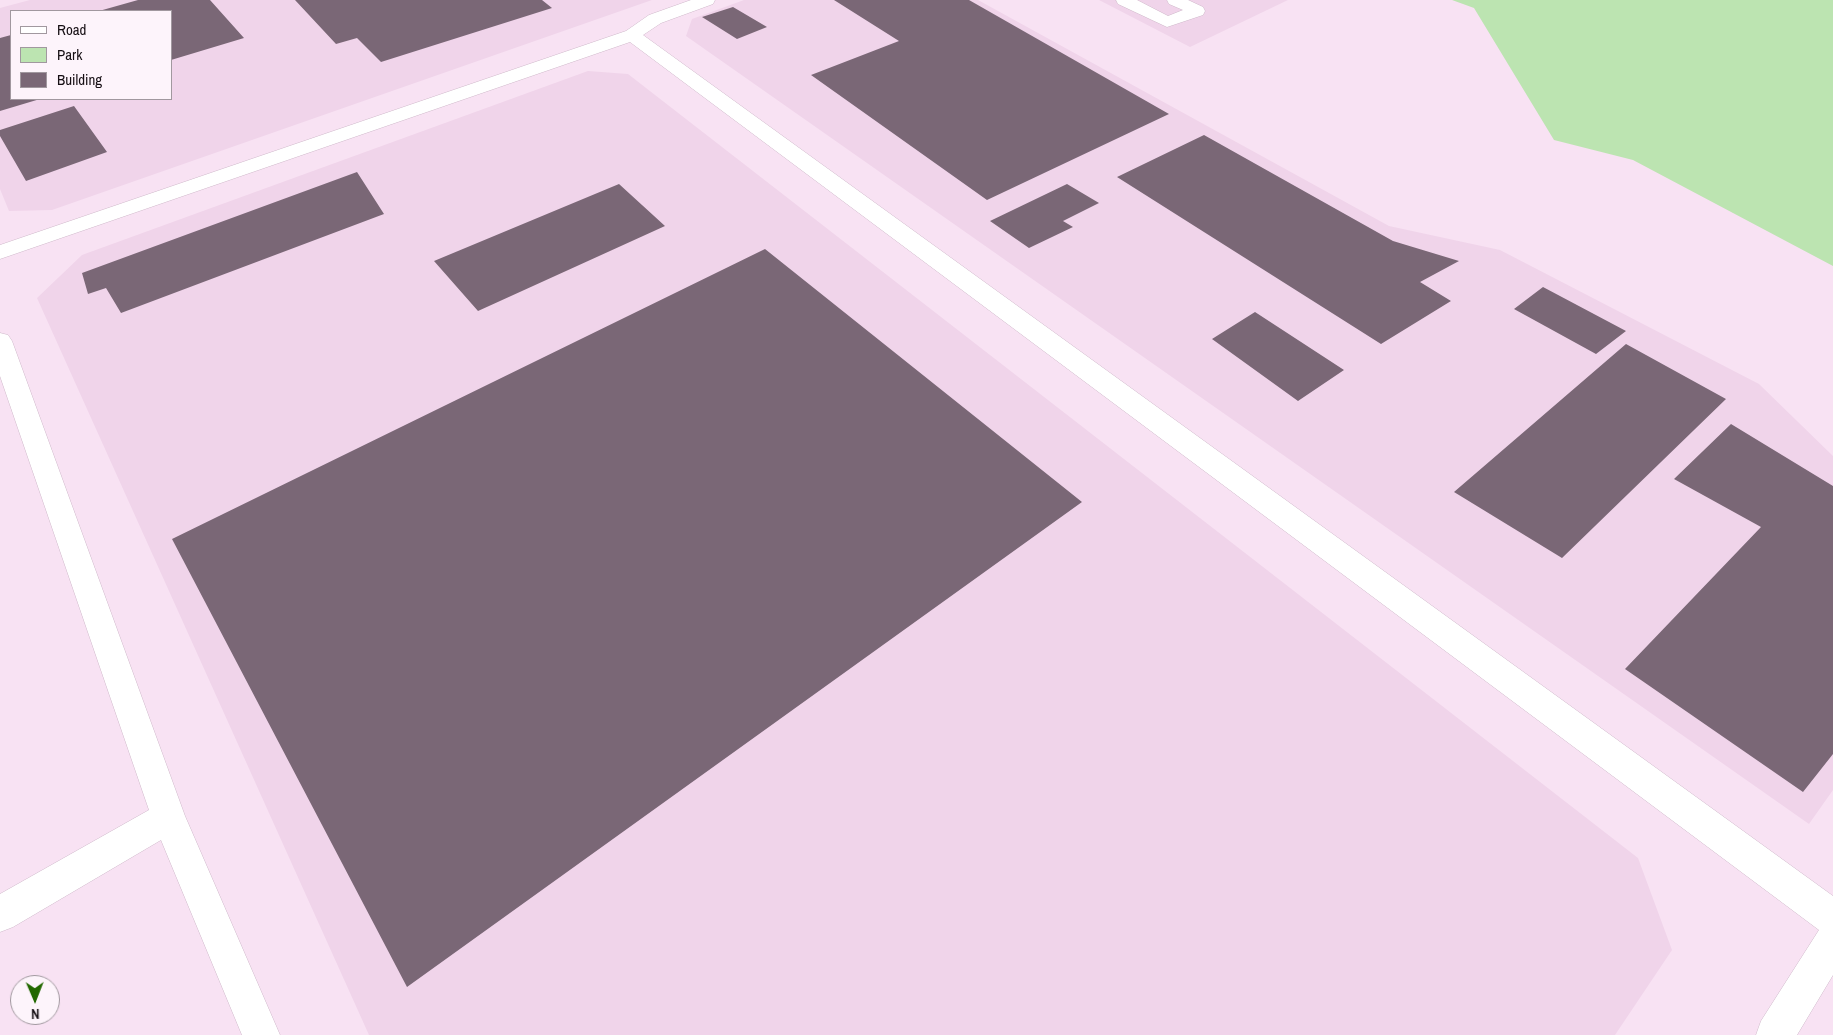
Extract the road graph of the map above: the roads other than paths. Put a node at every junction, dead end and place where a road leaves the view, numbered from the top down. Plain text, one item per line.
1 (707, 0) edge
2 (1124, 0) edge
3 (1176, 0) edge
4 (632, 35) junction
5 (0, 252) edge
6 (0, 341) edge
7 (168, 816) junction
8 (0, 914) edge
9 (1833, 918) edge
10 (1833, 941) edge
11 (260, 1035) edge
12 (1775, 1035) edge

1 - 4 street
2 - 3 street
4 - 5 street
4 - 9 street
6 - 7 street
7 - 8 street
7 - 11 street
10 - 12 street

